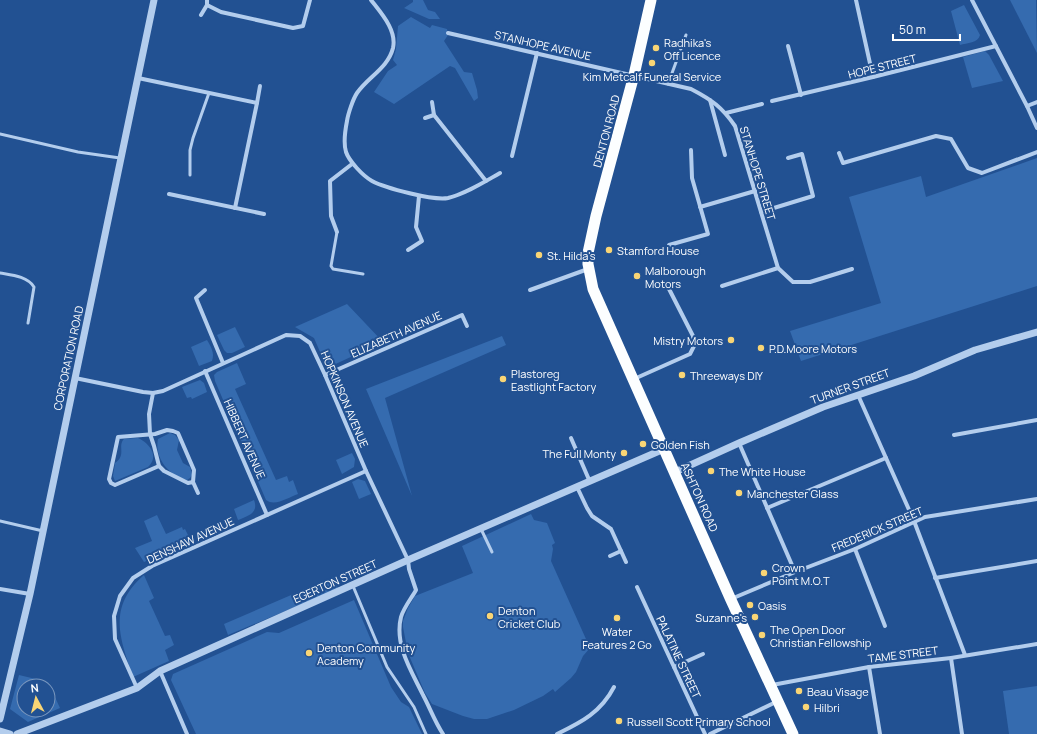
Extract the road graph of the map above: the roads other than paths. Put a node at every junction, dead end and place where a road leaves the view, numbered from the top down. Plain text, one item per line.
1 (154, 0) edge
2 (310, 0) edge
3 (371, 0) edge
4 (651, 0) edge
5 (856, 0) edge
6 (972, 0) edge
7 (207, 2) edge
8 (201, 14) dead end
9 (448, 33) dead end
10 (686, 35) dead end
11 (788, 46) dead end
12 (996, 46) junction
13 (537, 53) junction
14 (634, 75) junction
15 (873, 77) junction
16 (138, 78) junction
17 (668, 84) junction
18 (260, 86) dead end
19 (209, 93) junction
20 (801, 95) junction
21 (710, 99) junction
22 (772, 101) dead end
23 (432, 102) dead end
24 (1037, 102) edge
25 (257, 103) junction
26 (762, 104) dead end
27 (1027, 106) junction
28 (726, 113) junction
29 (434, 115) junction
30 (425, 118) dead end
31 (1037, 128) edge
32 (0, 134) edge
33 (691, 150) dead end
34 (1037, 152) edge
35 (839, 153) dead end
36 (725, 155) dead end
37 (512, 156) dead end
38 (788, 158) dead end
39 (121, 159) junction
40 (352, 164) junction
41 (500, 173) dead end
42 (190, 175) dead end
43 (486, 181) junction
44 (755, 191) junction
45 (169, 194) dead end
46 (419, 196) junction
47 (700, 207) junction
48 (235, 208) junction
49 (761, 212) junction
50 (264, 214) dead end
51 (337, 232) joint
52 (669, 245) dead end
53 (408, 250) dead end
54 (778, 268) junction
55 (589, 269) junction
56 (852, 269) dead end
57 (0, 273) edge
58 (363, 274) dead end
59 (666, 283) dead end
60 (722, 286) dead end
61 (205, 290) dead end
62 (530, 290) dead end
63 (28, 323) dead end
64 (467, 326) dead end
65 (1037, 332) edge
66 (223, 363) junction
67 (205, 371) junction
68 (325, 375) junction
69 (75, 378) junction
70 (632, 380) junction
71 (153, 394) junction
72 (858, 395) junction
73 (1037, 420) edge
74 (150, 434) junction
75 (954, 435) dead end
76 (571, 438) dead end
77 (739, 443) junction
78 (664, 449) junction
79 (886, 458) junction
80 (159, 466) junction
81 (366, 471) junction
82 (675, 472) junction
83 (193, 482) junction
84 (590, 482) junction
85 (578, 487) junction
86 (198, 493) dead end
87 (1037, 499) edge
88 (767, 508) junction
89 (267, 514) junction
90 (0, 521) edge
91 (914, 521) junction
92 (481, 529) junction
93 (43, 531) junction
94 (855, 550) junction
95 (621, 551) junction
96 (492, 552) dead end
97 (610, 556) dead end
98 (408, 560) junction
99 (1037, 561) edge
100 (626, 562) dead end
101 (795, 572) junction
102 (935, 578) junction
103 (353, 586) junction
104 (637, 587) dead end
105 (0, 589) edge
106 (30, 594) junction
107 (731, 600) junction
108 (885, 626) dead end
109 (1037, 644) edge
110 (703, 654) dead end
111 (965, 655) junction
112 (951, 658) junction
113 (674, 667) junction
114 (869, 667) junction
115 (160, 671) junction
116 (771, 685) junction
117 (614, 687) dead end
118 (137, 688) junction
119 (779, 701) junction
120 (0, 719) edge
121 (0, 731) edge
122 (10, 734) edge
123 (17, 734) edge
124 (187, 734) edge
125 (426, 734) edge
126 (443, 734) edge
127 (557, 734) edge
128 (705, 734) edge
129 (710, 734) edge
130 (793, 734) edge
131 (880, 734) edge
132 (962, 734) edge

1 - 16 street, CORPORATION ROAD
2 - 7 street
3 - 40 street
4 - 14 highway, DENTON ROAD
5 - 15 street
6 - 12 street
7 - 8 street
9 - 13 street, STANHOPE AVENUE
10 - 17 lane
11 - 20 street
12 - 15 street, HOPE STREET
12 - 27 street
13 - 14 street, STANHOPE AVENUE
13 - 37 street
14 - 17 street, STANHOPE STREET
14 - 55 highway, DENTON ROAD
15 - 20 street, HOPE STREET
16 - 19 street
16 - 39 street, CORPORATION ROAD
17 - 21 street, STANHOPE STREET
18 - 25 street
19 - 25 street
19 - 42 lane
20 - 22 street, HOPE STREET
21 - 28 street, STANHOPE STREET
21 - 36 street
23 - 29 street
24 - 27 street
25 - 48 street
26 - 28 street
27 - 31 street
28 - 44 street, STANHOPE STREET
29 - 30 street
29 - 43 street
32 - 39 lane
33 - 47 street
34 - 35 street
38 - 49 street
39 - 69 street, CORPORATION ROAD
40 - 46 street
40 - 51 street
41 - 43 street
43 - 46 street
44 - 47 street
44 - 49 street, STANHOPE STREET
45 - 48 street
46 - 53 street
47 - 52 street
48 - 50 street
49 - 54 street, STANHOPE STREET
51 - 58 lane
54 - 56 street
54 - 60 street
55 - 62 street
55 - 70 highway, ASHTON ROAD
57 - 63 lane
59 - 70 street
61 - 66 street
64 - 68 street, ELIZABETH AVENUE
65 - 72 street, TURNER STREET
66 - 67 street, HOPKINSON AVENUE
66 - 68 street, HOPKINSON AVENUE
67 - 71 street, HOPKINSON AVENUE
67 - 89 street, HIBBERT AVENUE
68 - 81 street, HOPKINSON AVENUE
69 - 71 street
69 - 93 street, CORPORATION ROAD
70 - 78 highway, ASHTON ROAD
71 - 74 street
72 - 77 street, TURNER STREET
72 - 79 street
73 - 75 street
74 - 80 street
74 - 80 street
74 - 83 street
76 - 84 street
77 - 82 street, TURNER STREET
77 - 88 street
78 - 82 highway, ASHTON ROAD
78 - 84 street, EGERTON STREET
79 - 88 street
79 - 91 street
80 - 83 street
81 - 89 street, DENSHAW AVENUE
81 - 98 street, HOPKINSON AVENUE
82 - 107 highway, ASHTON ROAD
83 - 86 street
84 - 85 street, EGERTON STREET
85 - 92 street, EGERTON STREET
85 - 95 street
87 - 91 street, FREDERICK STREET
88 - 101 street
89 - 118 street, DENSHAW AVENUE
90 - 93 lane
91 - 94 street, FREDERICK STREET
91 - 102 street
92 - 96 lane
92 - 98 street, EGERTON STREET
93 - 106 street, CORPORATION ROAD
94 - 101 street, FREDERICK STREET
94 - 108 street
95 - 97 street
95 - 100 street
98 - 103 street, EGERTON STREET
98 - 126 street, HOPKINSON AVENUE
99 - 102 street
101 - 107 street, FREDERICK STREET
102 - 111 street
103 - 115 street, EGERTON STREET
103 - 125 lane
104 - 113 street, PALATINE STREET
105 - 106 street
106 - 120 street, CORPORATION ROAD
107 - 116 highway, ASHTON ROAD
109 - 111 street, TAME STREET
110 - 113 street
111 - 112 street, TAME STREET
112 - 114 street, TAME STREET
112 - 132 street
113 - 128 street, PALATINE STREET
114 - 116 street, TAME STREET
114 - 131 street
115 - 118 street, EGERTON STREET
115 - 124 street
116 - 119 highway, ASHTON ROAD
117 - 127 street
118 - 123 street, EGERTON STREET
119 - 129 street
119 - 130 highway, ASHTON ROAD
121 - 122 street

